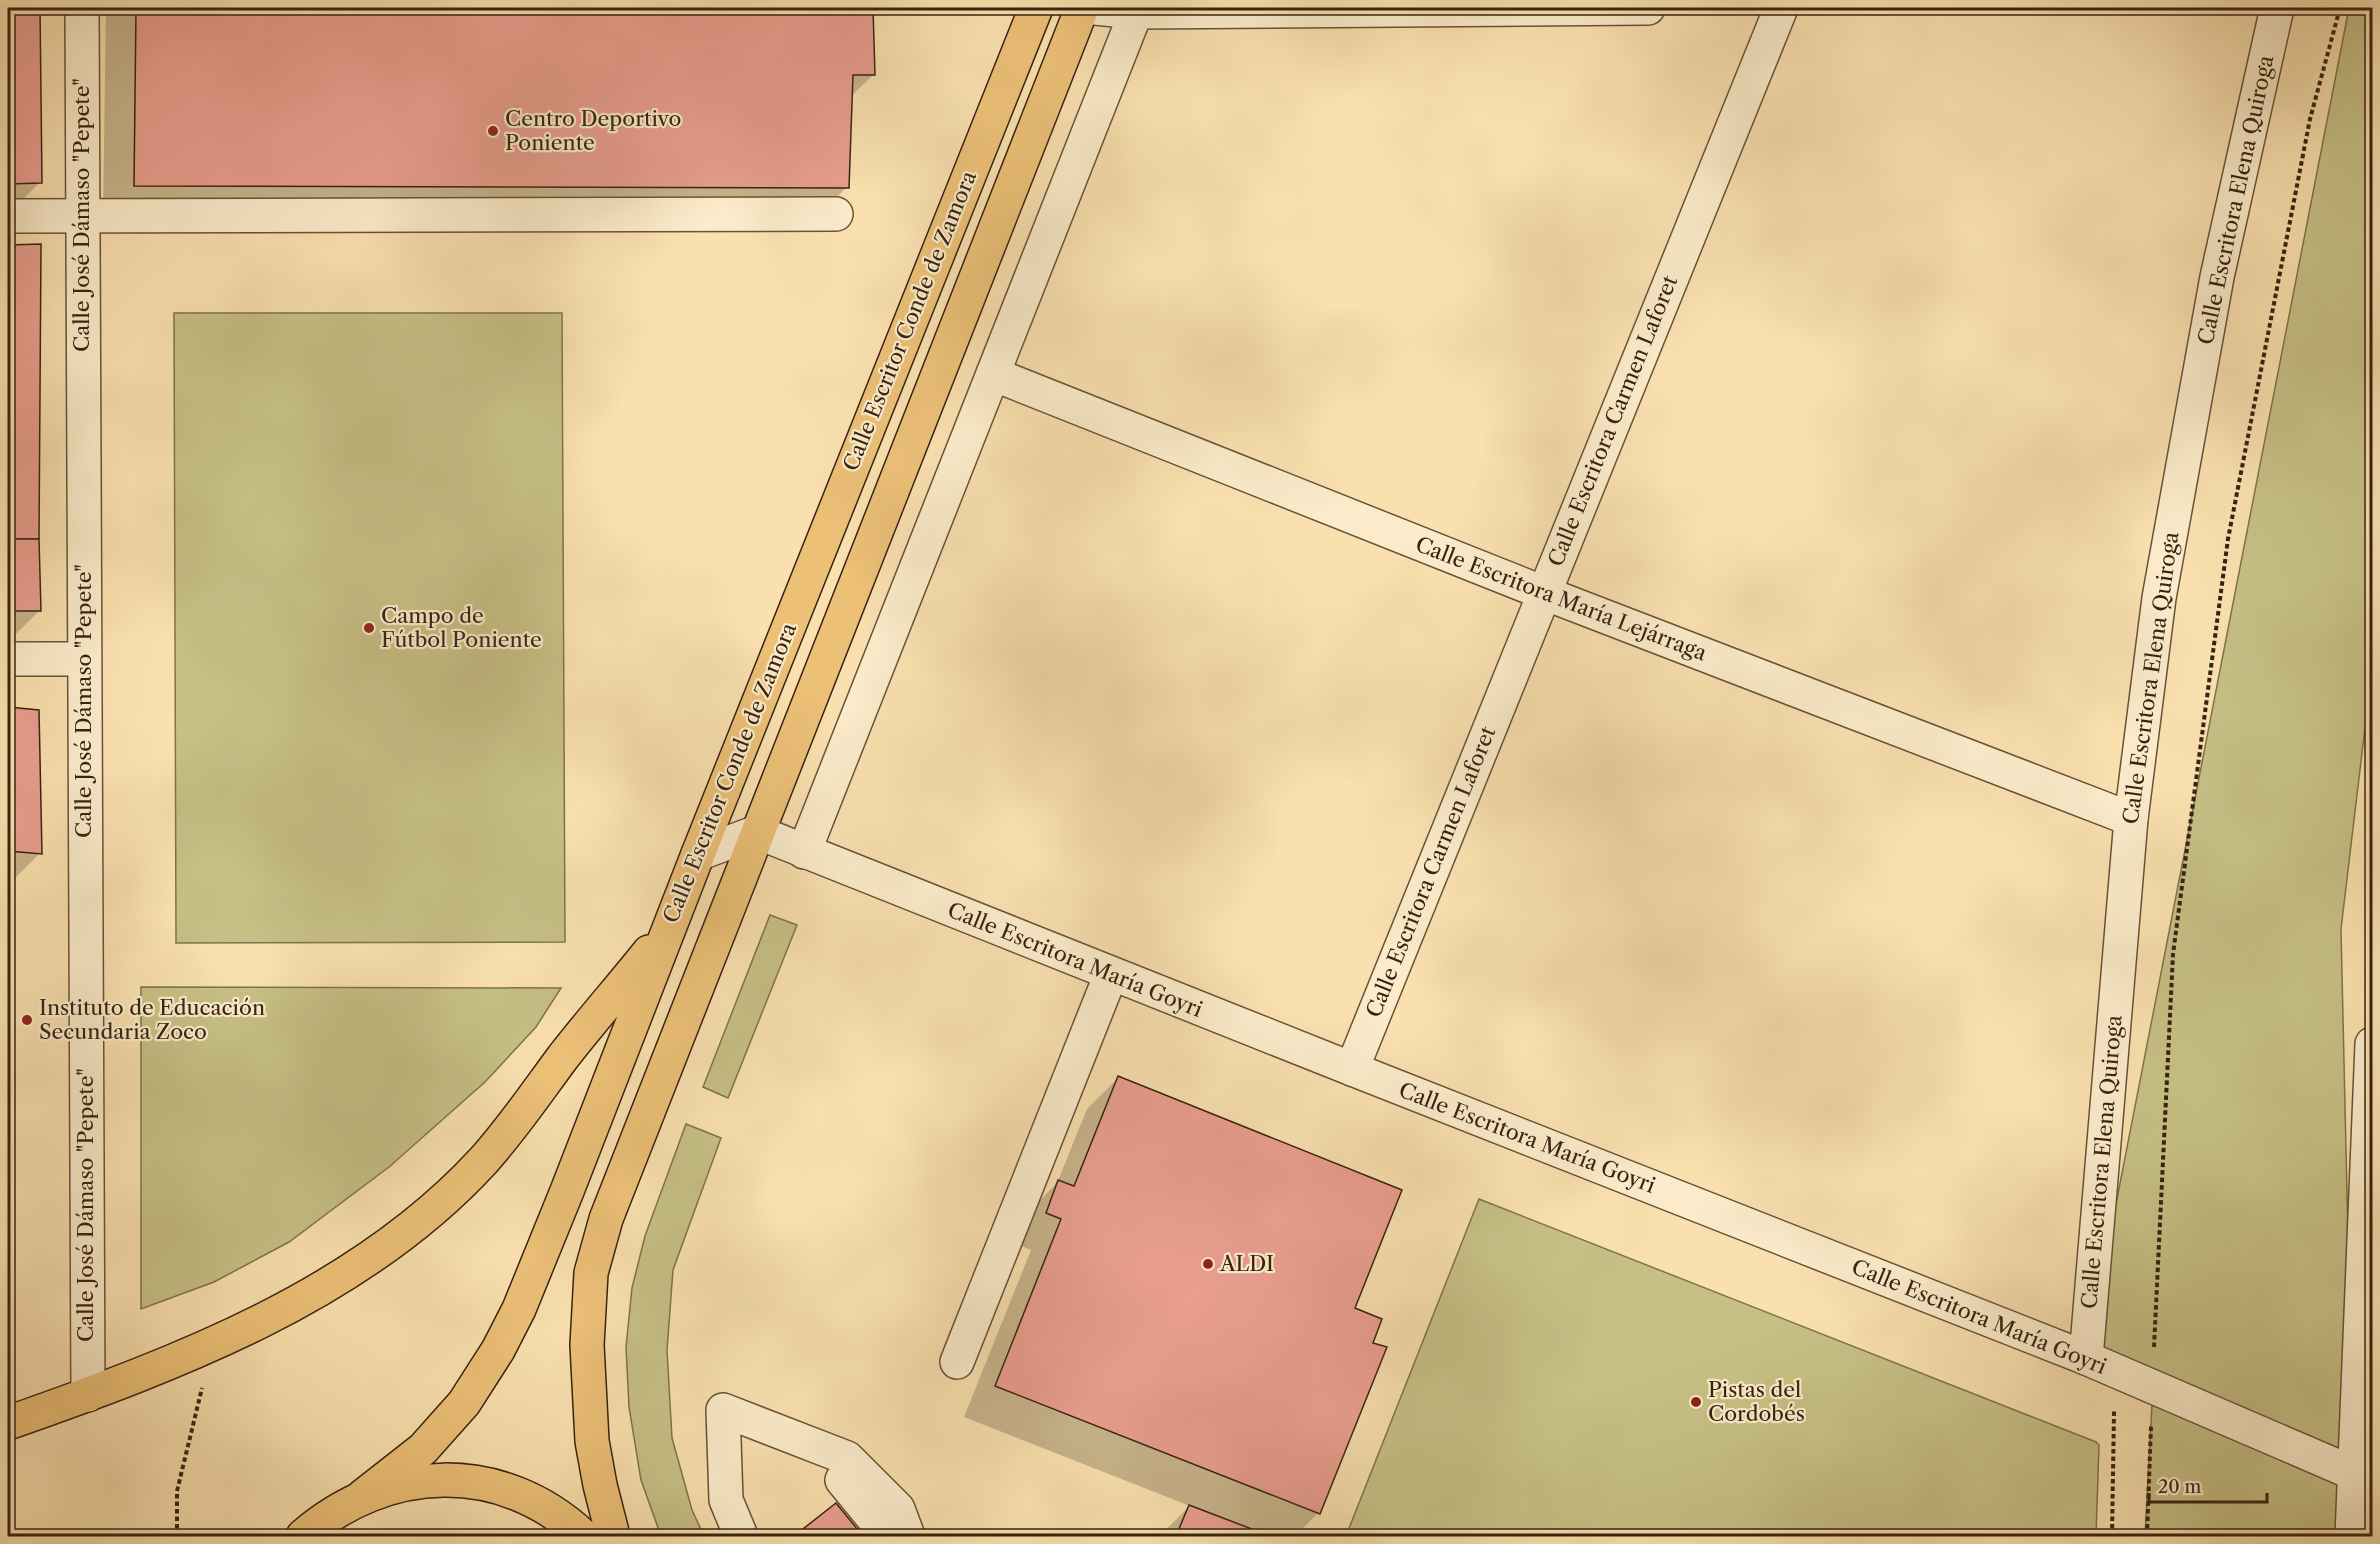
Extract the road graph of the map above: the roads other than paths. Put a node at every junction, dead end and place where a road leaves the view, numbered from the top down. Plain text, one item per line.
1 (82, 8) edge
2 (1036, 8) edge
3 (1082, 8) edge
4 (1095, 8) edge
5 (1648, 8) edge
6 (1781, 8) edge
7 (2277, 8) edge
8 (1136, 12) junction
9 (836, 214) dead end
10 (83, 215) junction
11 (8, 216) edge
12 (993, 374) junction
13 (1544, 593) junction
14 (8, 659) edge
15 (83, 659) junction
16 (2131, 819) junction
17 (757, 832) junction
18 (804, 852) junction
19 (698, 854) junction
20 (667, 930) junction
21 (1111, 974) junction
22 (2373, 1044) edge
23 (1352, 1070) junction
24 (957, 1362) dead end
25 (2100, 1364) junction
26 (88, 1395) junction
27 (8, 1423) edge
28 (813, 1445) junction
29 (2354, 1473) junction
30 (600, 1485) junction
31 (363, 1496) junction
32 (303, 1536) edge
33 (583, 1536) edge
34 (613, 1536) edge
35 (623, 1536) edge
36 (741, 1536) edge
37 (882, 1536) edge
38 (908, 1536) edge
39 (2352, 1536) edge

1 - 10 street, Calle José Dámaso "Pepete"
2 - 19 main road, Calle Escritor Conde de Zamora
3 - 17 main road, Calle Escritor Conde de Zamora
4 - 8 street
5 - 8 street
6 - 13 street, Calle Escritora Carmen Laforet
7 - 16 street, Calle Escritora Elena Quiroga
8 - 12 street
9 - 10 street
10 - 11 street
10 - 15 street, Calle José Dámaso "Pepete"
12 - 13 street, Calle Escritora María Lejárraga
12 - 18 street
13 - 16 street, Calle Escritora María Lejárraga
13 - 23 street, Calle Escritora Carmen Laforet
14 - 15 street
15 - 26 street, Calle José Dámaso "Pepete"
16 - 25 street, Calle Escritora Elena Quiroga
17 - 18 street, Calle Escritora María Goyri
17 - 19 street
17 - 30 main road, Calle Escritor Conde de Zamora
18 - 21 street, Calle Escritora María Goyri
19 - 20 main road, Calle Escritor Conde de Zamora
20 - 26 main road
20 - 31 main road, Calle Escritor Conde de Zamora
21 - 23 street, Calle Escritora María Goyri
21 - 24 street
22 - 29 street
23 - 25 street, Calle Escritora María Goyri
25 - 29 street, Calle Escritora María Goyri
26 - 27 main road
28 - 36 street
28 - 37 street
28 - 38 street
29 - 39 street
30 - 34 main road, Calle Escritor Conde de Zamora
30 - 35 main road
31 - 32 main road
31 - 33 main road

